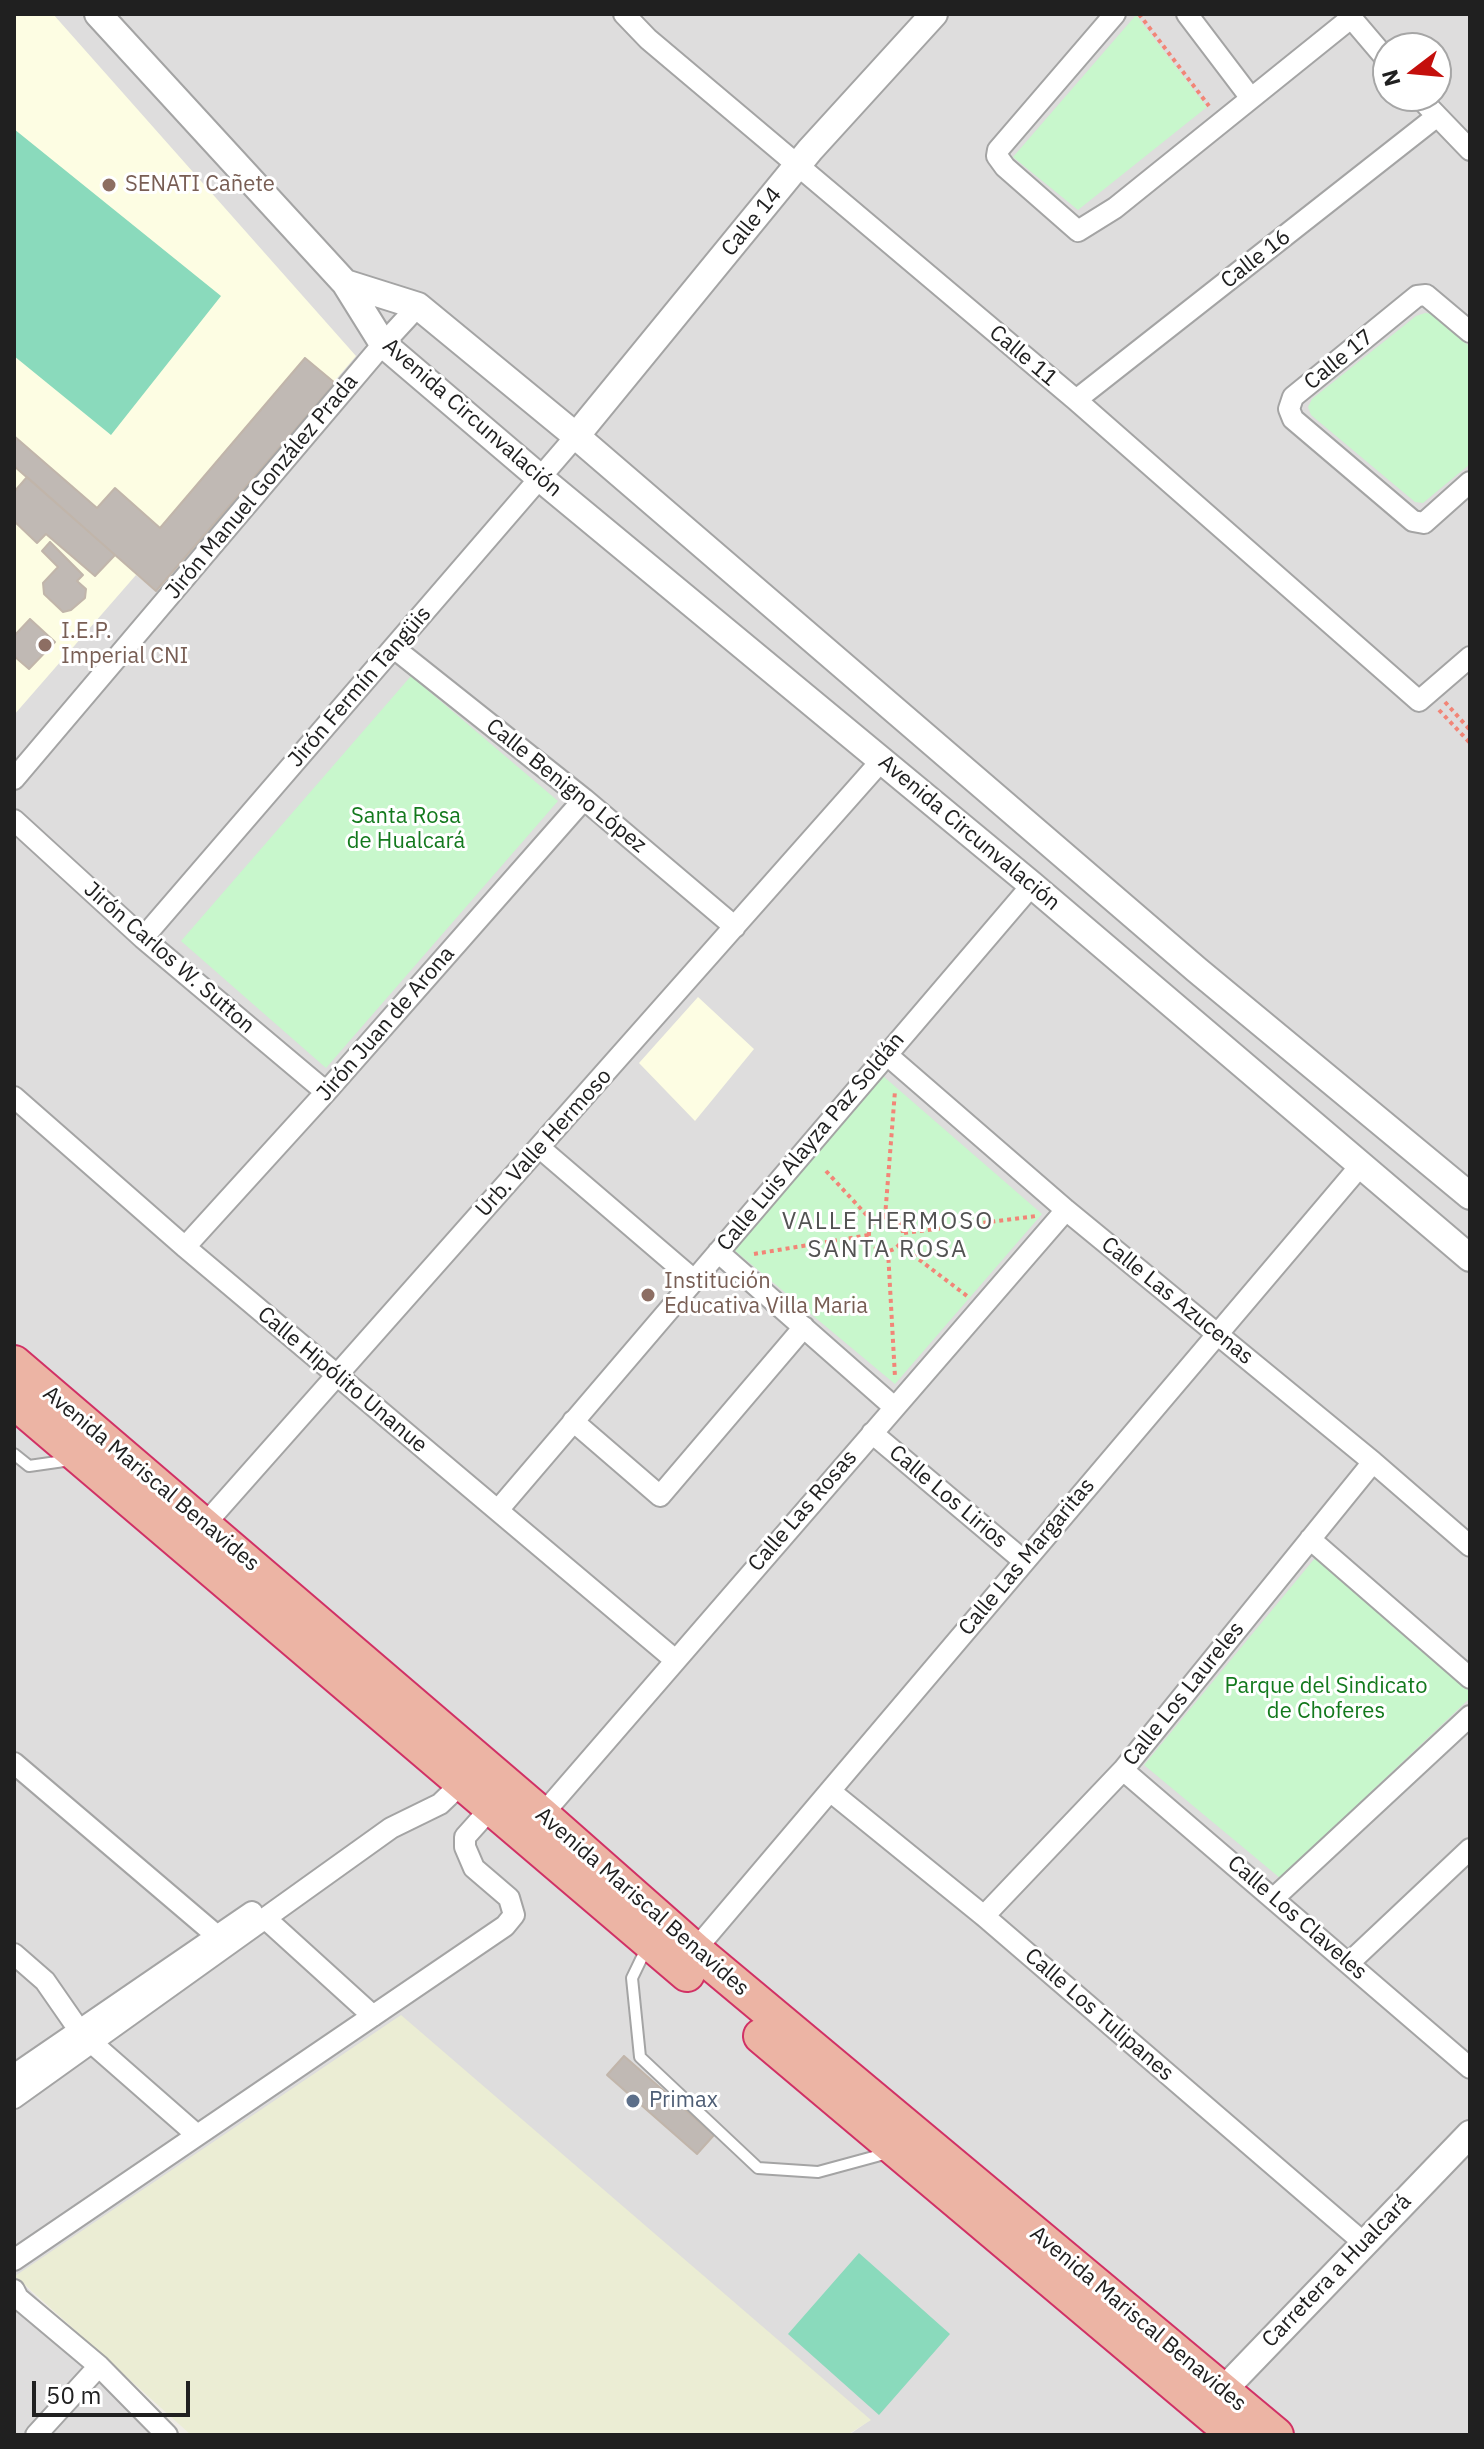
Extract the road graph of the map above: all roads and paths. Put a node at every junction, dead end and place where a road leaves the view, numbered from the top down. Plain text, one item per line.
1 (98, 14) edge
2 (624, 14) edge
3 (934, 14) edge
4 (1115, 14) edge
5 (1139, 14) edge
6 (1187, 14) edge
7 (1350, 16) edge
8 (1372, 42) edge
9 (1250, 97) junction
10 (1432, 112) edge
11 (1436, 117) junction
12 (1221, 121) junction
13 (1470, 150) edge
14 (799, 165) junction
15 (345, 283) junction
16 (418, 306) junction
17 (1470, 332) edge
18 (383, 344) junction
19 (1076, 400) junction
20 (576, 436) junction
21 (539, 477) junction
22 (1470, 482) edge
23 (394, 648) junction
24 (1470, 657) edge
25 (1427, 695) junction
26 (1470, 730) edge
27 (1470, 743) edge
28 (882, 760) junction
29 (14, 779) edge
30 (584, 799) junction
31 (14, 820) edge
32 (1082, 872) junction
33 (1032, 885) junction
34 (1056, 905) junction
35 (735, 927) junction
36 (143, 938) junction
37 (1197, 970) junction
38 (1167, 1000) junction
39 (886, 1054) junction
40 (895, 1091) dead end
41 (326, 1092) junction
42 (14, 1097) edge
43 (540, 1148) junction
44 (1361, 1165) junction
45 (826, 1171) dead end
46 (1470, 1196) edge
47 (1066, 1210) junction
48 (1038, 1215) dead end
49 (885, 1217) junction
50 (873, 1223) junction
51 (904, 1233) junction
52 (869, 1235) junction
53 (900, 1245) junction
54 (185, 1247) junction
55 (888, 1251) junction
56 (718, 1252) junction
57 (754, 1254) dead end
58 (1470, 1258) edge
59 (694, 1280) junction
60 (967, 1296) dead end
61 (804, 1327) junction
62 (1217, 1334) junction
63 (14, 1363) edge
64 (336, 1375) junction
65 (895, 1377) dead end
66 (14, 1401) edge
67 (894, 1407) junction
68 (573, 1421) junction
69 (872, 1433) junction
70 (14, 1454) edge
71 (81, 1459) junction
72 (1373, 1462) junction
73 (498, 1510) junction
74 (195, 1536) junction
75 (1310, 1539) junction
76 (1470, 1546) edge
77 (1024, 1561) junction
78 (674, 1659) junction
79 (1470, 1678) edge
80 (1470, 1716) edge
81 (14, 1763) edge
82 (1123, 1770) junction
83 (462, 1783) junction
84 (830, 1791) junction
85 (491, 1808) junction
86 (542, 1815) junction
87 (1470, 1849) edge
88 (299, 1894) junction
89 (1274, 1898) junction
90 (984, 1916) junction
91 (265, 1918) junction
92 (216, 1935) junction
93 (650, 1942) junction
94 (695, 1950) junction
95 (14, 1954) edge
96 (1350, 1962) junction
97 (373, 2016) junction
98 (85, 2036) junction
99 (1470, 2068) edge
100 (14, 2075) edge
101 (14, 2098) edge
102 (1470, 2134) edge
103 (197, 2135) junction
104 (898, 2151) junction
105 (1364, 2243) junction
106 (14, 2260) edge
107 (14, 2290) edge
108 (99, 2366) junction
109 (1214, 2400) junction
110 (36, 2435) edge
111 (167, 2435) edge
112 (1235, 2435) edge
113 (1276, 2435) edge

1 - 15 street
2 - 14 street, Calle 11
3 - 14 street, Calle 14
4 - 12 street
5 - 12 path
6 - 9 street
7 - 8 street
7 - 9 street
9 - 12 street
10 - 11 street
11 - 13 street
11 - 19 street, Calle 16
14 - 19 street, Calle 11
14 - 20 street, Calle 14
15 - 16 street, Avenida Circunvalación
15 - 18 street, Avenida Circunvalación
16 - 18 street, Jirón Manuel González Prada
16 - 20 street, Avenida Circunvalación
17 - 22 street, Calle 17
18 - 21 street, Avenida Circunvalación
18 - 29 street, Jirón Manuel González Prada
19 - 25 street, Calle 11
20 - 21 street, Jirón Fermín Tangüis
20 - 32 street, Avenida Circunvalación
21 - 23 street, Jirón Fermín Tangüis
21 - 28 street, Avenida Circunvalación
23 - 30 street, Calle Benigno López
23 - 36 street, Jirón Fermín Tangüis
24 - 25 street
25 - 26 path
25 - 27 path
28 - 33 street, Avenida Circunvalación
28 - 35 street, Urb. Valle Hermoso
30 - 35 street, Calle Benigno López
30 - 41 street, Jirón Juan de Arona
31 - 36 street, Jirón Carlos W. Sutton
32 - 34 street
32 - 37 street, Avenida Circunvalación
33 - 34 street, Avenida Circunvalación
33 - 39 street, Calle Luis Alayza Paz Soldán
34 - 38 street, Avenida Circunvalación
35 - 43 street, Urb. Valle Hermoso
36 - 41 street, Jirón Carlos W. Sutton
37 - 38 street
37 - 46 street, Avenida Circunvalación
38 - 44 street, Avenida Circunvalación
39 - 47 street, Calle Las Azucenas
39 - 56 street, Calle Luis Alayza Paz Soldán
40 - 49 path
41 - 54 street, Jirón Juan de Arona
42 - 54 street, Calle Hipólito Unanue
43 - 59 street
43 - 64 street, Urb. Valle Hermoso
44 - 58 street, Avenida Circunvalación
44 - 62 street, Calle Las Margaritas
45 - 50 path
47 - 62 street, Calle Las Azucenas
47 - 67 street, Calle Las Rosas
48 - 51 path
49 - 50 path
49 - 51 path
50 - 52 path
51 - 53 path
52 - 55 path
52 - 57 path
53 - 55 path
53 - 60 path
54 - 64 street, Calle Hipólito Unanue
55 - 65 path
56 - 59 street, Calle Luis Alayza Paz Soldán
56 - 61 street
59 - 68 street, Calle Luis Alayza Paz Soldán
61 - 67 street
61 - 68 street
62 - 72 street, Calle Las Azucenas
62 - 77 street, Calle Las Margaritas
63 - 74 highway, Avenida Mariscal Benavides
64 - 73 street, Calle Hipólito Unanue
64 - 74 street, Urb. Valle Hermoso
66 - 71 highway, Avenida Mariscal Benavides
67 - 69 street, Calle Las Rosas
68 - 73 street, Calle Luis Alayza Paz Soldán
69 - 77 street, Calle Los Lirios
69 - 78 street, Calle Las Rosas
70 - 71 lane
71 - 74 highway, Avenida Mariscal Benavides
72 - 75 street, Calle Los Laureles
72 - 76 street, Calle Las Azucenas
73 - 78 street, Calle Hipólito Unanue
74 - 83 highway, Avenida Mariscal Benavides
74 - 86 highway, Avenida Mariscal Benavides
75 - 79 street
75 - 82 street, Calle Los Laureles
77 - 84 street, Calle Las Margaritas
78 - 86 street, Calle Las Rosas
80 - 89 street
81 - 92 street
82 - 89 street, Calle Los Claveles
82 - 90 street, Calle Los Laureles
83 - 85 highway, Avenida Mariscal Benavides
83 - 88 street
84 - 90 street, Calle Los Tulipanes
84 - 94 street, Calle Las Margaritas
85 - 93 highway, Avenida Mariscal Benavides
85 - 97 street
86 - 94 highway, Avenida Mariscal Benavides
87 - 96 street
88 - 91 street
88 - 92 street
89 - 96 street, Calle Los Claveles
90 - 105 street, Calle Los Tulipanes
91 - 97 street
91 - 98 street
92 - 98 street
93 - 104 highway, Avenida Mariscal Benavides
93 - 104 lane
94 - 109 highway, Avenida Mariscal Benavides
95 - 98 street
96 - 99 street, Calle Los Claveles
97 - 103 street
98 - 100 street
98 - 101 street
98 - 103 street
102 - 105 street, Carretera a Hualcará
103 - 106 street
104 - 109 highway, Avenida Mariscal Benavides
105 - 109 street, Carretera a Hualcará
107 - 108 street
108 - 110 street
108 - 111 street
109 - 112 highway, Avenida Mariscal Benavides
109 - 113 highway, Avenida Mariscal Benavides

